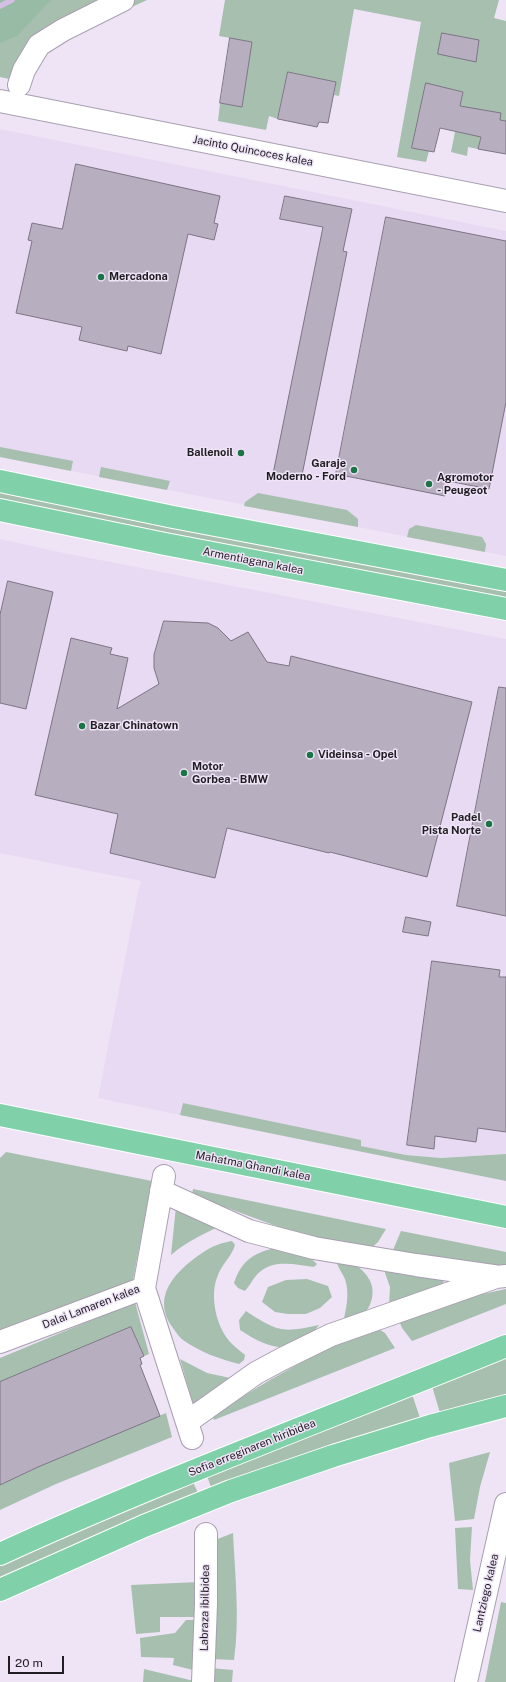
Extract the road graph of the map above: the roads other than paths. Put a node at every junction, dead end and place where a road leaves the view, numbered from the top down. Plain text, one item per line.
1 (123, 0) edge
2 (19, 85) dead end
3 (0, 101) edge
4 (506, 201) edge
5 (0, 481) edge
6 (0, 510) edge
7 (506, 580) edge
8 (506, 609) edge
9 (0, 1115) edge
10 (506, 1217) edge
11 (501, 1276) edge
12 (144, 1288) junction
13 (0, 1342) edge
14 (506, 1346) edge
15 (506, 1406) edge
16 (506, 1504) edge
17 (206, 1534) dead end
18 (0, 1554) edge
19 (0, 1590) edge
20 (202, 1682) edge
21 (466, 1682) edge

1 - 2 street
3 - 4 street, Jacinto Quincoces kalea
5 - 7 main road
6 - 8 main road, Armentiagana kalea
9 - 10 main road, Mahatma Ghandi kalea
11 - 12 street, Dalai Lamaren kalea
11 - 12 street
12 - 13 street, Dalai Lamaren kalea
14 - 18 main road, Sofia erreginaren hiribidea
15 - 19 main road
16 - 21 street, Lantziego kalea
17 - 20 street, Labraza ibilbidea

